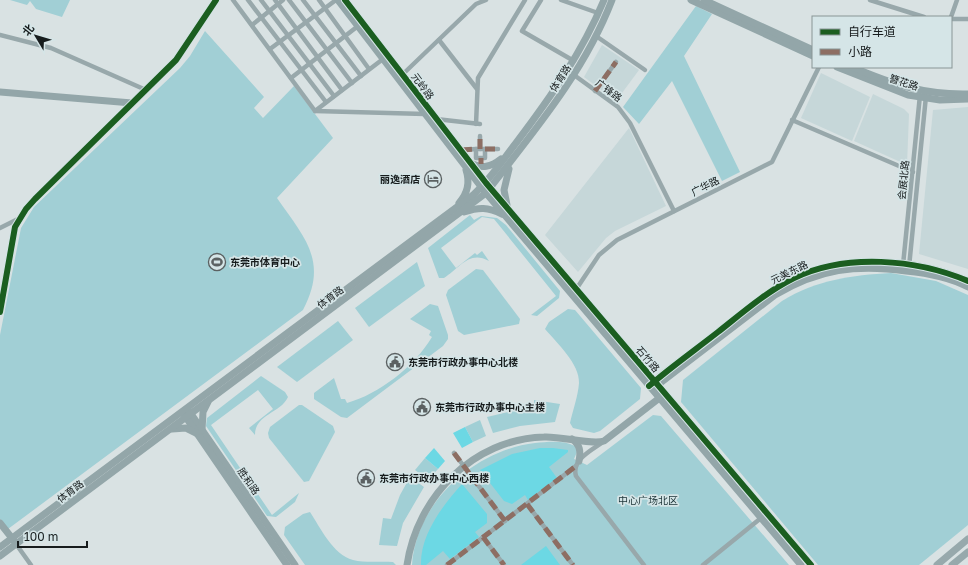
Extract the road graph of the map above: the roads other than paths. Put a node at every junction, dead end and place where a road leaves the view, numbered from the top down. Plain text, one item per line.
1 (216, 0) edge
2 (233, 0) edge
3 (248, 0) edge
4 (261, 0) edge
5 (283, 0) edge
6 (289, 0) edge
7 (303, 0) edge
8 (319, 0) edge
9 (337, 0) edge
10 (345, 0) edge
11 (486, 0) edge
12 (525, 0) edge
13 (541, 0) edge
14 (561, 0) edge
15 (604, 0) edge
16 (612, 0) edge
17 (691, 0) edge
18 (704, 0) edge
19 (870, 0) edge
20 (957, 0) edge
21 (277, 2) edge
22 (325, 8) junction
23 (269, 11) junction
24 (598, 13) junction
25 (315, 16) junction
26 (921, 16) edge
27 (952, 16) edge
28 (261, 17) junction
29 (952, 18) edge
30 (968, 19) edge
31 (306, 22) junction
32 (252, 25) junction
33 (358, 26) junction
34 (297, 29) junction
35 (0, 35) edge
36 (288, 36) junction
37 (346, 36) junction
38 (596, 36) junction
39 (439, 40) junction
40 (280, 42) junction
41 (336, 44) junction
42 (270, 50) junction
43 (327, 50) junction
44 (812, 50) edge
45 (812, 56) edge
46 (318, 57) junction
47 (383, 59) junction
48 (574, 61) junction
49 (616, 62) dead end
50 (309, 64) junction
51 (818, 68) edge
52 (839, 68) edge
53 (854, 68) edge
54 (369, 69) junction
55 (301, 70) junction
56 (645, 70) dead end
57 (402, 75) junction
58 (574, 75) junction
59 (361, 76) junction
60 (291, 78) junction
61 (352, 83) junction
62 (478, 89) junction
63 (146, 90) junction
64 (342, 90) junction
65 (595, 91) junction
66 (0, 92) edge
67 (968, 94) edge
68 (923, 95) junction
69 (334, 96) junction
70 (968, 99) edge
71 (326, 102) junction
72 (132, 103) junction
73 (314, 111) junction
74 (425, 114) junction
75 (436, 119) junction
76 (792, 120) junction
77 (480, 136) dead end
78 (480, 149) junction
79 (498, 149) dead end
80 (462, 150) dead end
81 (512, 155) junction
82 (481, 158) junction
83 (466, 164) junction
84 (481, 164) dead end
85 (913, 172) junction
86 (486, 188) junction
87 (457, 211) junction
88 (674, 211) junction
89 (508, 213) junction
90 (20, 218) junction
91 (0, 228) edge
92 (906, 268) junction
93 (968, 281) edge
94 (968, 287) edge
95 (574, 292) junction
96 (0, 312) edge
97 (653, 386) junction
98 (662, 396) junction
99 (212, 397) junction
100 (186, 412) junction
101 (166, 432) junction
102 (199, 432) junction
103 (570, 438) junction
104 (604, 441) junction
105 (454, 453) dead end
106 (577, 463) junction
107 (464, 466) junction
108 (527, 504) junction
109 (761, 518) junction
110 (505, 521) junction
111 (0, 523) edge
112 (483, 537) junction
113 (968, 539) edge
114 (14, 541) junction
115 (0, 547) edge
116 (968, 552) edge
117 (0, 556) edge
118 (31, 565) edge
119 (287, 565) edge
120 (295, 565) edge
121 (407, 565) edge
122 (448, 565) edge
123 (504, 565) edge
124 (573, 565) edge
125 (644, 565) edge
126 (703, 565) edge
127 (801, 565) edge
128 (811, 565) edge
129 (937, 565) edge
130 (952, 565) edge

1 - 63 street
2 - 32 street
3 - 28 street
4 - 23 street
5 - 21 street
6 - 31 street
7 - 25 street
8 - 22 street
9 - 22 street
9 - 33 street, 元岭路
10 - 57 street, 元岭路
11 - 39 street
12 - 62 street
13 - 48 street
14 - 24 street
15 - 24 street, 体育路
16 - 38 street, 体育路
17 - 45 street
18 - 44 street
19 - 26 street
20 - 27 street
21 - 23 street
21 - 34 street
22 - 25 street
22 - 37 street
23 - 28 street
23 - 36 street
24 - 48 street, 体育路
25 - 31 street
25 - 41 street
28 - 32 street
28 - 40 street
29 - 30 street
31 - 34 street
31 - 43 street
32 - 42 street
33 - 37 street
33 - 47 street, 元岭路
34 - 36 street
34 - 46 street
35 - 63 street
36 - 40 street
36 - 50 street
37 - 41 street
37 - 54 street
38 - 56 street
38 - 58 street, 体育路
39 - 57 street
39 - 62 street
40 - 42 street
40 - 55 street
41 - 43 street
41 - 59 street
42 - 60 street
43 - 46 street
43 - 61 street
46 - 50 street
46 - 64 street
47 - 54 street
47 - 74 street, 元岭路
48 - 81 street, 体育路
49 - 65 street
50 - 55 street
50 - 69 street
51 - 76 street, 广华路
52 - 68 street, 簪花路
53 - 68 street, 簪花路
54 - 59 street
55 - 60 street
55 - 71 street
57 - 75 street, 元岭路
58 - 65 street, 广锋路
58 - 81 street, 体育路
59 - 61 street
60 - 73 street
61 - 64 street
62 - 75 street
63 - 72 street
64 - 69 street
65 - 88 street, 广锋路
66 - 72 street
67 - 68 street, 簪花路
68 - 70 street, 簪花路
68 - 85 street, 会展北路
68 - 92 street, 会展北路
69 - 71 street
71 - 73 street
72 - 90 street
73 - 74 street
74 - 83 street, 元岭路
75 - 83 street, 元岭路
76 - 85 street
76 - 88 street, 广华路
77 - 78 street
78 - 79 street
78 - 80 street
78 - 82 street
78 - 82 street
81 - 83 street
81 - 86 street, 体育路
81 - 89 street
82 - 84 street
83 - 86 street, 元岭路
83 - 87 street
85 - 92 street, 会展北路
86 - 87 street, 体育路
86 - 89 street, 石竹路
87 - 89 street
87 - 99 street, 体育路
87 - 100 street, 体育路
88 - 95 street, 广华路
89 - 95 street, 石竹路
90 - 91 street
90 - 96 street
92 - 93 street, 元美东路
92 - 94 street, 元美东路
92 - 97 street, 元美东路
95 - 97 street, 石竹路
97 - 98 street, 石竹路
98 - 104 street
98 - 109 street, 石竹路
98 - 128 street, 石竹路
99 - 100 street, 体育路
99 - 102 street
100 - 101 street, 体育路
100 - 102 street, 胜和路
100 - 114 street, 体育路
101 - 102 street
101 - 114 street, 体育路
102 - 119 street, 胜和路
102 - 120 street, 胜和路
103 - 104 street
103 - 106 street
103 - 107 street
104 - 106 street
105 - 107 street
106 - 108 street
106 - 125 street
107 - 110 street
107 - 121 street
108 - 110 street
108 - 124 street
109 - 126 street
109 - 127 street, 石竹路
110 - 112 street
111 - 114 street
112 - 122 street
112 - 123 street
113 - 129 main road
114 - 115 street, 体育路
114 - 117 street, 体育路
114 - 118 street
116 - 130 main road

